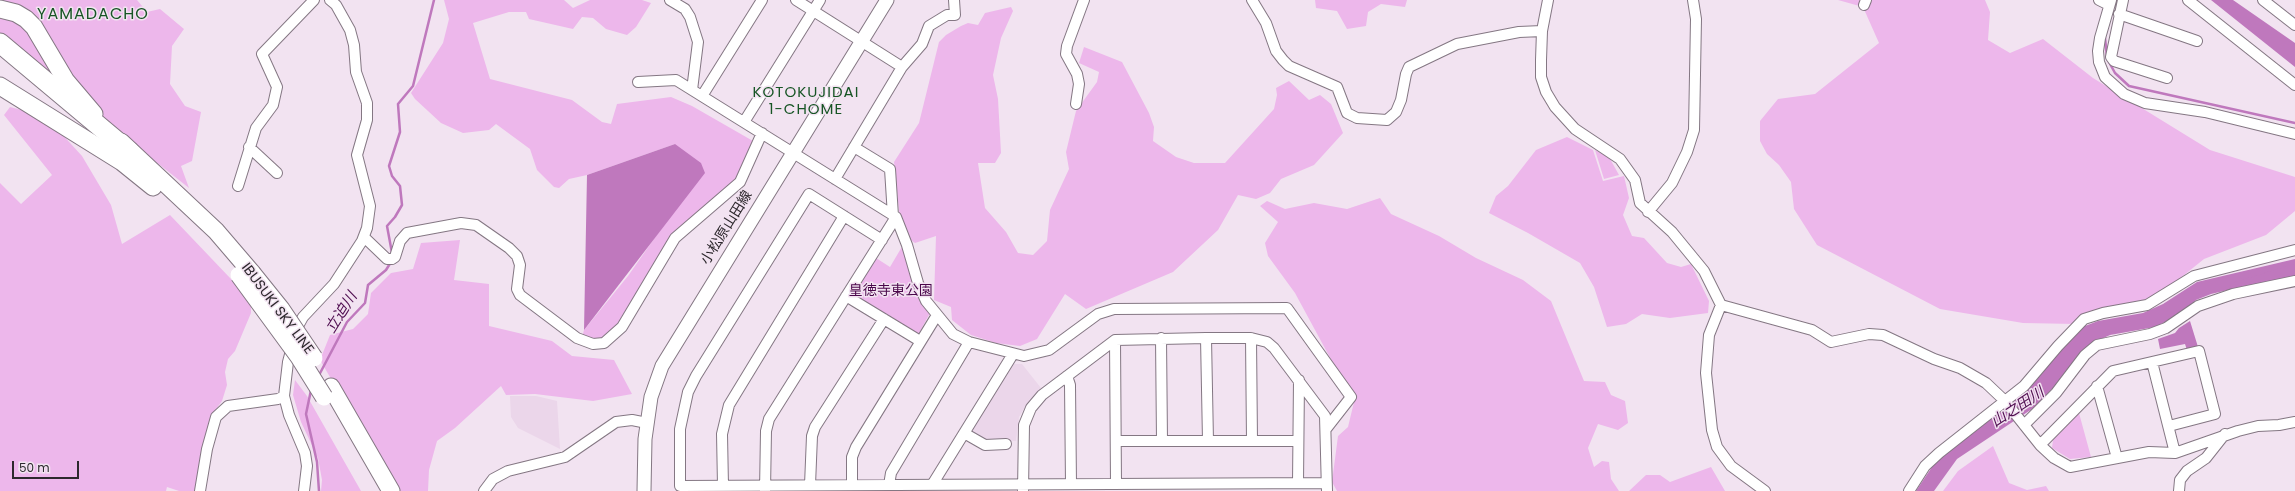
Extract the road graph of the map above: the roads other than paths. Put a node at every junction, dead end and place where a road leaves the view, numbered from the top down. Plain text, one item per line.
1 (314, 0) edge
2 (330, 0) edge
3 (670, 0) edge
4 (762, 0) edge
5 (796, 0) edge
6 (820, 0) edge
7 (887, 0) edge
8 (954, 0) edge
9 (1084, 0) edge
10 (1252, 0) edge
11 (1548, 0) edge
12 (1693, 0) edge
13 (2099, 0) edge
14 (2123, 0) edge
15 (2188, 0) edge
16 (2263, 0) edge
17 (2110, 3) edge
18 (0, 10) edge
19 (813, 11) junction
20 (2119, 14) junction
21 (2295, 25) edge
22 (1542, 31) junction
23 (862, 41) junction
24 (2197, 41) dead end
25 (0, 43) edge
26 (0, 59) edge
27 (902, 67) junction
28 (2167, 78) dead end
29 (638, 82) dead end
30 (2295, 85) edge
31 (0, 86) edge
32 (692, 90) junction
33 (702, 96) junction
34 (1076, 104) dead end
35 (744, 122) junction
36 (762, 133) junction
37 (2295, 134) edge
38 (249, 147) junction
39 (854, 147) junction
40 (793, 152) junction
41 (126, 157) junction
42 (277, 173) dead end
43 (835, 179) junction
44 (238, 186) dead end
45 (1648, 212) junction
46 (844, 216) junction
47 (895, 216) junction
48 (364, 237) junction
49 (882, 240) junction
50 (2295, 250) edge
51 (2295, 281) edge
52 (846, 296) junction
53 (1721, 305) junction
54 (936, 315) junction
55 (884, 319) junction
56 (1161, 338) junction
57 (1206, 338) junction
58 (1251, 338) junction
59 (1115, 340) junction
60 (920, 341) junction
61 (969, 342) junction
62 (1013, 354) junction
63 (2152, 362) junction
64 (1067, 376) junction
65 (1299, 380) junction
66 (2097, 386) junction
67 (327, 392) junction
68 (284, 396) junction
69 (2006, 402) junction
70 (2295, 422) edge
71 (647, 423) junction
72 (2023, 423) junction
73 (2169, 426) junction
74 (1326, 429) junction
75 (964, 433) junction
76 (2225, 434) junction
77 (1208, 441) junction
78 (1116, 442) junction
79 (1162, 442) junction
80 (1252, 442) junction
81 (1298, 442) junction
82 (1006, 444) dead end
83 (2040, 445) junction
84 (2175, 453) junction
85 (2117, 458) junction
86 (1298, 483) junction
87 (1071, 484) junction
88 (1116, 484) junction
89 (810, 485) junction
90 (852, 485) junction
91 (888, 485) junction
92 (932, 485) junction
93 (723, 486) junction
94 (1169, 487) edge
95 (1217, 487) edge
96 (1263, 487) edge
97 (1326, 487) edge
98 (765, 488) edge
99 (1023, 488) edge
100 (200, 491) edge
101 (304, 491) edge
102 (378, 491) edge
103 (391, 491) edge
104 (484, 491) edge
105 (644, 491) edge
106 (1765, 491) edge
107 (1909, 491) edge
108 (2179, 491) edge

1 - 38 street
2 - 48 street
3 - 32 street
4 - 33 street
5 - 19 street
6 - 19 street
7 - 23 street, 小松原山田線
8 - 27 street
9 - 34 street
10 - 22 street
11 - 22 street
12 - 45 street
13 - 17 street
14 - 20 street
15 - 30 street
16 - 21 street
17 - 37 street
18 - 41 main road
19 - 23 street
19 - 35 street
20 - 24 street
20 - 28 street
22 - 45 street
23 - 27 street
23 - 40 street, 小松原山田線
25 - 41 highway
26 - 41 highway
27 - 39 street
29 - 32 street
31 - 41 main road
32 - 33 street
33 - 35 street
35 - 36 street
36 - 40 street
36 - 48 street
38 - 42 street
38 - 44 street
39 - 43 street
39 - 47 street
40 - 43 street
40 - 71 street, 小松原山田線
41 - 67 main road, IBUSUKI SKY LINE, bridge
43 - 47 street
45 - 53 street
46 - 49 street
46 - 93 street
46 - 93 street
47 - 49 street
47 - 54 street
48 - 68 street
49 - 52 street
50 - 69 street
51 - 72 street
52 - 55 street
52 - 98 street
53 - 69 street
53 - 106 street
54 - 60 street
54 - 61 street
55 - 60 street
55 - 89 street
56 - 57 street
56 - 59 street
56 - 79 street
57 - 58 street
57 - 77 street
58 - 65 street
58 - 80 street
59 - 64 street
59 - 78 street
60 - 90 street
61 - 62 street
61 - 91 street
62 - 74 street
62 - 75 street
63 - 66 street
63 - 73 street
63 - 73 street
64 - 87 street
64 - 99 street
65 - 74 street
65 - 81 street
66 - 83 street
66 - 85 street
67 - 102 main road, IBUSUKI SKY LINE
67 - 103 main road, IBUSUKI SKY LINE
68 - 100 street
68 - 101 street
69 - 72 street
69 - 107 street
70 - 76 street
71 - 104 street
71 - 105 street, 小松原山田線
72 - 83 street
73 - 84 street
74 - 97 street
75 - 82 street
75 - 92 street
76 - 84 street
76 - 108 street
77 - 79 street
77 - 80 street
78 - 79 street
78 - 88 street
80 - 81 street
81 - 86 street
83 - 85 street
84 - 85 street
86 - 96 street
86 - 97 street
87 - 88 street
87 - 99 street
88 - 94 street
89 - 90 street
89 - 98 street
90 - 91 street
91 - 92 street
92 - 99 street
93 - 98 street
94 - 95 street
95 - 96 street

